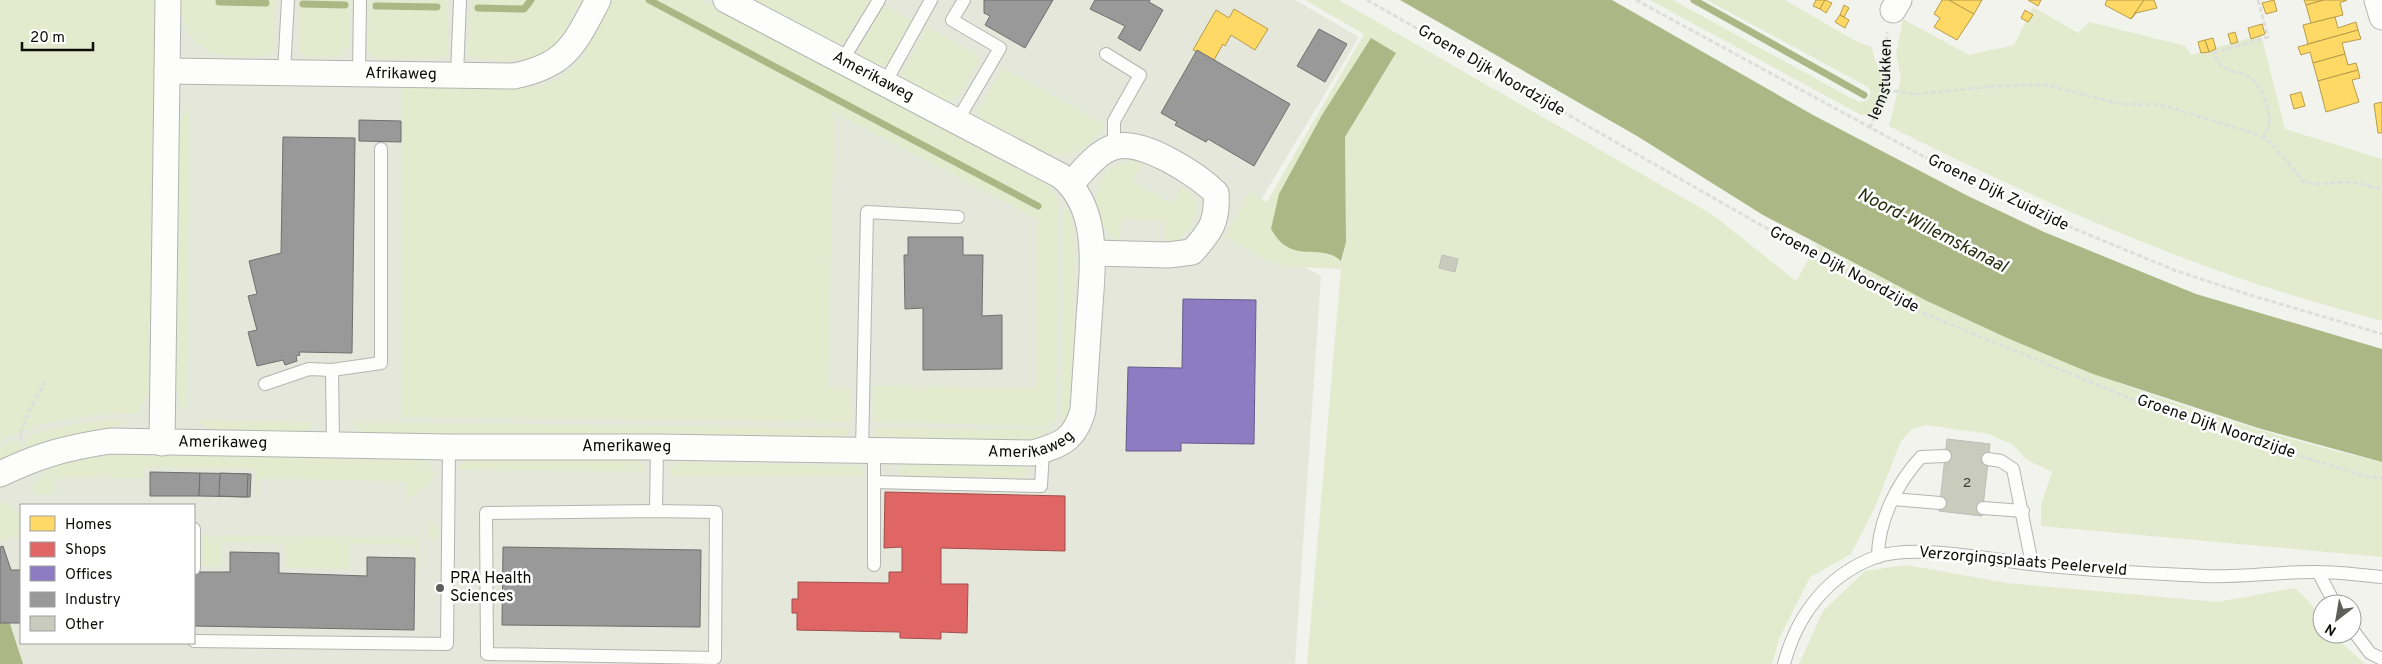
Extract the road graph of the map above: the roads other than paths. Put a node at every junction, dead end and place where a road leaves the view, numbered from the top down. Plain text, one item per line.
1 (168, 0) edge
2 (288, 0) edge
3 (360, 0) edge
4 (460, 0) edge
5 (598, 0) edge
6 (726, 0) edge
7 (879, 0) edge
8 (964, 0) edge
9 (2377, 0) edge
10 (927, 2) edge
11 (2382, 17) edge
12 (1106, 54) dead end
13 (842, 61) junction
14 (168, 71) junction
15 (284, 72) junction
16 (359, 74) junction
17 (457, 75) junction
18 (884, 83) junction
19 (957, 121) junction
20 (1114, 146) junction
21 (381, 149) dead end
22 (1071, 184) junction
23 (958, 217) dead end
24 (1093, 253) junction
25 (332, 370) junction
26 (266, 384) dead end
27 (162, 443) junction
28 (333, 445) junction
29 (449, 447) junction
30 (657, 448) junction
31 (868, 450) junction
32 (1043, 450) junction
33 (1945, 456) dead end
34 (1988, 459) dead end
35 (0, 474) edge
36 (874, 482) junction
37 (1893, 499) junction
38 (1940, 504) dead end
39 (1983, 508) dead end
40 (656, 511) junction
41 (2022, 511) junction
42 (1878, 557) junction
43 (2032, 564) junction
44 (874, 565) dead end
45 (2318, 572) junction
46 (2382, 577) edge
47 (2330, 594) edge
48 (195, 641) edge
49 (2362, 642) edge
50 (2382, 659) edge
51 (1784, 664) edge

1 - 14 street
2 - 15 lane
3 - 16 lane
4 - 17 lane
5 - 17 street, Afrikaweg
6 - 13 street, Amerikaweg
7 - 13 lane
8 - 19 lane
9 - 11 street
10 - 18 lane
12 - 20 lane
13 - 18 street, Amerikaweg
14 - 15 street, Afrikaweg
14 - 27 street
15 - 16 street, Afrikaweg
16 - 17 street, Afrikaweg
18 - 19 street, Amerikaweg
19 - 22 street, Amerikaweg
20 - 22 street
20 - 24 street
21 - 25 lane
22 - 24 street, Amerikaweg
23 - 31 lane
24 - 32 street, Amerikaweg
25 - 26 lane
25 - 28 lane
27 - 28 street, Amerikaweg
27 - 35 street, Amerikaweg
28 - 29 street, Amerikaweg
29 - 30 street, Amerikaweg
29 - 48 lane
30 - 31 street, Amerikaweg
30 - 40 lane
31 - 32 street, Amerikaweg
31 - 36 lane
32 - 36 lane
33 - 37 lane
34 - 41 lane
36 - 44 lane
37 - 38 lane
37 - 42 lane
39 - 41 lane
40 - 40 lane
41 - 43 lane
42 - 43 lane, Verzorgingsplaats Peelerveld
42 - 51 lane, Verzorgingsplaats Peelerveld
43 - 45 lane, Verzorgingsplaats Peelerveld
45 - 46 lane, Verzorgingsplaats Peelerveld
45 - 47 lane
49 - 50 lane

